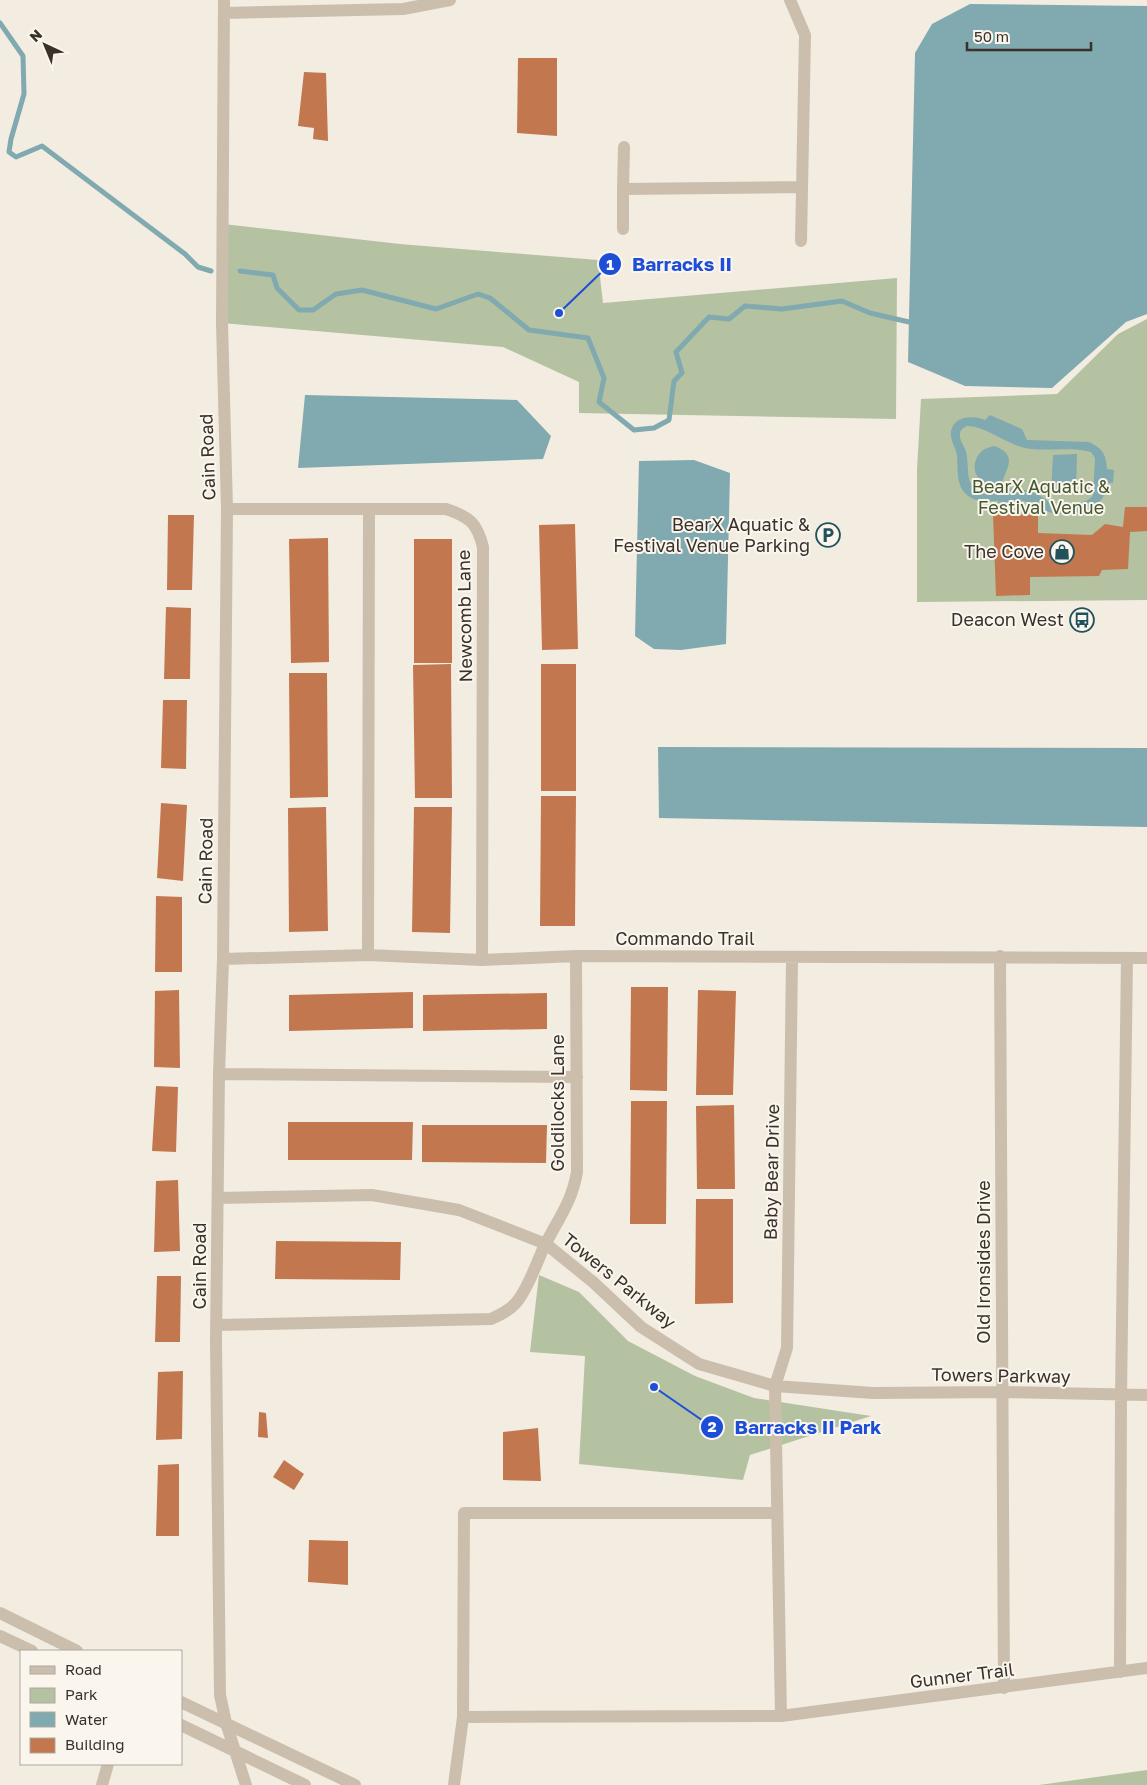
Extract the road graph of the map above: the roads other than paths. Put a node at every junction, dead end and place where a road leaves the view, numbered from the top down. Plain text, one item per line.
1 (450, 0) edge
2 (790, 0) edge
3 (224, 6) edge
4 (624, 147) dead end
5 (802, 187) junction
6 (623, 189) junction
7 (623, 230) dead end
8 (801, 241) dead end
9 (227, 509) junction
10 (369, 509) junction
11 (368, 955) junction
12 (576, 956) junction
13 (1000, 956) junction
14 (792, 958) junction
15 (1127, 958) junction
16 (1147, 958) edge
17 (223, 959) junction
18 (482, 960) junction
19 (219, 1074) junction
20 (577, 1078) junction
21 (218, 1198) junction
22 (546, 1244) junction
23 (216, 1325) junction
24 (775, 1386) junction
25 (1003, 1392) junction
26 (1147, 1395) edge
27 (1121, 1396) junction
28 (777, 1513) junction
29 (0, 1613) edge
30 (0, 1636) edge
31 (30, 1650) edge
32 (75, 1650) edge
33 (1147, 1668) edge
34 (1120, 1672) junction
35 (1004, 1688) junction
36 (182, 1702) edge
37 (781, 1716) junction
38 (463, 1717) junction
39 (226, 1723) junction
40 (182, 1725) edge
41 (234, 1751) junction
42 (108, 1765) edge
43 (102, 1785) edge
44 (246, 1785) edge
45 (305, 1785) edge
46 (356, 1785) edge
47 (454, 1785) edge

1 - 3 street
2 - 5 street
3 - 9 street, Cain Road
4 - 6 street
5 - 6 street
5 - 8 street
6 - 7 street
9 - 10 street, Newcomb Lane
9 - 17 street, Cain Road
10 - 11 street
10 - 18 street, Newcomb Lane
11 - 17 street, Commando Trail
11 - 18 street, Commando Trail
12 - 14 street, Commando Trail
12 - 18 street, Commando Trail
12 - 20 street, Goldilocks Lane
13 - 14 street, Commando Trail
13 - 15 street, Commando Trail
13 - 25 street, Old Ironsides Drive
14 - 24 street, Baby Bear Drive
15 - 16 street, Commando Trail
15 - 27 street
17 - 19 street, Cain Road
19 - 20 street
19 - 21 street, Cain Road
20 - 22 street, Goldilocks Lane
21 - 22 street, Towers Parkway
21 - 23 street, Cain Road
22 - 23 street, Goldilocks Lane
22 - 24 street, Towers Parkway
23 - 39 street, Cain Road
24 - 25 street, Towers Parkway
24 - 28 street, Baby Bear Drive
25 - 27 street, Towers Parkway
25 - 35 street, Old Ironsides Drive
26 - 27 street, Towers Parkway
27 - 34 street
28 - 37 street, Baby Bear Drive
28 - 38 street
29 - 32 street
30 - 31 street
33 - 34 street, Gunner Trail
34 - 35 street, Gunner Trail
35 - 37 street, Gunner Trail
36 - 39 street
37 - 38 street, Gunner Trail
38 - 47 street
39 - 41 street, Cain Road
39 - 46 street
40 - 41 street
41 - 44 street, Cain Road
41 - 45 street
42 - 43 street

